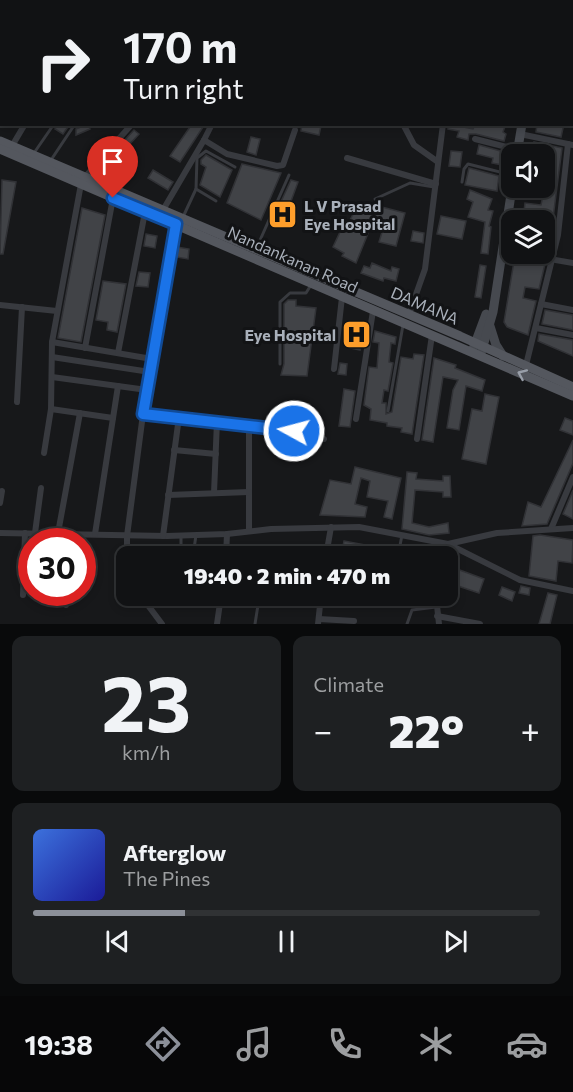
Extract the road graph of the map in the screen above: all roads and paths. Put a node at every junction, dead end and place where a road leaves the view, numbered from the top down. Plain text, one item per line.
1 (24, 126) edge
2 (53, 126) edge
3 (74, 126) edge
4 (130, 126) edge
5 (211, 126) edge
6 (404, 126) edge
7 (443, 126) edge
8 (521, 129) edge
9 (295, 130) dead end
10 (475, 139) dead end
11 (204, 140) junction
12 (518, 144) edge
13 (570, 144) edge
14 (12, 146) junction
15 (501, 147) edge
16 (0, 149) edge
17 (33, 155) junction
18 (347, 159) dead end
19 (50, 162) junction
20 (438, 162) junction
21 (235, 167) dead end
22 (501, 173) edge
23 (289, 175) dead end
24 (83, 180) junction
25 (462, 182) dead end
26 (436, 186) junction
27 (196, 189) junction
28 (113, 198) junction
29 (375, 199) dead end
30 (216, 201) dead end
31 (163, 210) junction
32 (145, 212) junction
33 (179, 221) junction
34 (555, 247) edge
35 (256, 249) junction
36 (501, 250) edge
37 (555, 260) edge
38 (573, 263) edge
39 (551, 264) edge
40 (312, 284) junction
41 (342, 297) junction
42 (541, 303) junction
43 (0, 304) edge
44 (22, 307) junction
45 (573, 310) edge
46 (57, 311) junction
47 (373, 311) junction
48 (409, 314) junction
49 (486, 322) junction
50 (403, 323) junction
51 (536, 328) junction
52 (432, 335) junction
53 (573, 335) edge
54 (460, 336) junction
55 (52, 342) junction
56 (85, 348) junction
57 (478, 349) junction
58 (118, 353) junction
59 (503, 356) junction
60 (52, 357) junction
61 (152, 359) junction
62 (280, 364) dead end
63 (526, 365) junction
64 (334, 369) dead end
65 (150, 372) junction
66 (52, 376) junction
67 (118, 386) junction
68 (573, 387) edge
69 (147, 390) junction
70 (573, 396) edge
71 (17, 402) dead end
72 (51, 409) junction
73 (388, 411) dead end
74 (80, 413) junction
75 (143, 414) junction
76 (178, 417) junction
77 (113, 418) junction
78 (356, 419) dead end
79 (217, 421) junction
80 (249, 425) junction
81 (324, 439) dead end
82 (417, 439) dead end
83 (174, 450) junction
84 (44, 453) dead end
85 (216, 454) junction
86 (573, 477) edge
87 (40, 488) dead end
88 (2, 491) dead end
89 (249, 492) junction
90 (214, 493) junction
91 (168, 495) junction
92 (0, 503) edge
93 (331, 527) junction
94 (36, 528) edge
95 (59, 528) edge
96 (96, 528) edge
97 (573, 528) edge
98 (552, 529) junction
99 (249, 530) junction
100 (0, 533) edge
101 (18, 533) edge
102 (96, 534) edge
103 (227, 534) junction
104 (402, 534) junction
105 (196, 535) junction
106 (126, 536) junction
107 (163, 536) junction
108 (181, 536) junction
109 (448, 544) junction
110 (126, 546) edge
111 (180, 546) edge
112 (195, 546) edge
113 (226, 546) edge
114 (328, 546) edge
115 (400, 546) edge
116 (573, 591) edge
117 (148, 606) edge
118 (220, 606) edge
119 (258, 606) edge
120 (320, 606) edge
121 (436, 607) joint
122 (437, 616) junction
123 (318, 621) edge
124 (354, 621) dead end
125 (162, 624) edge
126 (217, 624) edge
127 (255, 624) edge
128 (407, 624) edge
129 (439, 624) edge
130 (480, 624) edge

1 - 14 street
2 - 17 lane
3 - 19 lane
4 - 24 street
5 - 11 street
6 - 20 street
7 - 20 street
8 - 12 main road
8 - 13 street
9 - 11 street
10 - 15 street
11 - 31 street
13 - 34 street
14 - 16 main road, DAMANA
14 - 17 main road, DAMANA
16 - 24 main road, Nandankanan Road
17 - 19 main road, DAMANA
18 - 26 street
19 - 24 main road, DAMANA
20 - 26 street
21 - 27 lane
22 - 25 lane
23 - 35 lane
24 - 28 main road, Nandankanan Road
24 - 31 main road, DAMANA
24 - 46 street
26 - 29 lane
26 - 48 street
27 - 30 lane
27 - 33 lane
28 - 32 main road, Nandankanan Road
28 - 56 street
31 - 33 main road, DAMANA
32 - 33 main road, Nandankanan Road
32 - 58 street
33 - 35 main road, DAMANA
33 - 40 main road, Nandankanan Road
33 - 61 street
35 - 48 main road, DAMANA
36 - 49 main road
37 - 38 street
39 - 42 street
40 - 41 main road, Nandankanan Road
40 - 62 lane
41 - 47 main road, Nandankanan Road
41 - 64 street
42 - 45 street
42 - 51 street
43 - 44 street
44 - 46 street
44 - 71 street
46 - 55 street
47 - 50 main road, Nandankanan Road
47 - 78 street
48 - 54 main road, DAMANA
49 - 54 main road
49 - 57 main road
49 - 59 main road
50 - 52 main road, Nandankanan Road
50 - 73 lane
51 - 53 street
51 - 63 street
52 - 57 main road, Nandankanan Road
52 - 82 street
54 - 57 main road, DAMANA
55 - 56 street
55 - 60 street
56 - 58 street
57 - 59 main road, DAMANA
70 -> 57 main road, Nandankanan Road
58 - 61 street
59 - 63 main road, DAMANA
60 - 65 street
60 - 66 street
61 - 65 street
63 - 68 main road, DAMANA
65 - 69 street
66 - 67 street
66 - 72 street
67 - 69 street
67 - 77 street
69 - 75 street
72 - 74 street
72 - 84 street
74 - 77 street
74 - 95 street
75 - 76 street
75 - 106 street
76 - 79 street
76 - 83 street
77 - 96 street
79 - 80 street
79 - 85 street
80 - 81 street
80 - 89 street
83 - 85 street
83 - 91 street
85 - 90 street
86 - 98 street
87 - 94 street
88 - 92 street
89 - 90 street
89 - 99 street
90 - 91 street
91 - 107 street
93 - 99 street
93 - 104 street
93 - 114 street
97 - 98 street
98 - 109 street
99 - 103 street
100 - 101 street
102 - 106 street
103 - 105 street
103 - 113 street
104 - 109 street
104 - 115 lane
105 - 108 street
105 - 112 lane
106 - 107 street
106 - 110 street
107 - 108 street
108 - 111 lane
109 - 116 street
117 - 125 street
118 - 126 street
119 - 127 lane
120 - 123 street
121 - 122 street
121 - 128 lane
122 - 129 street
122 - 130 street
123 - 124 street

